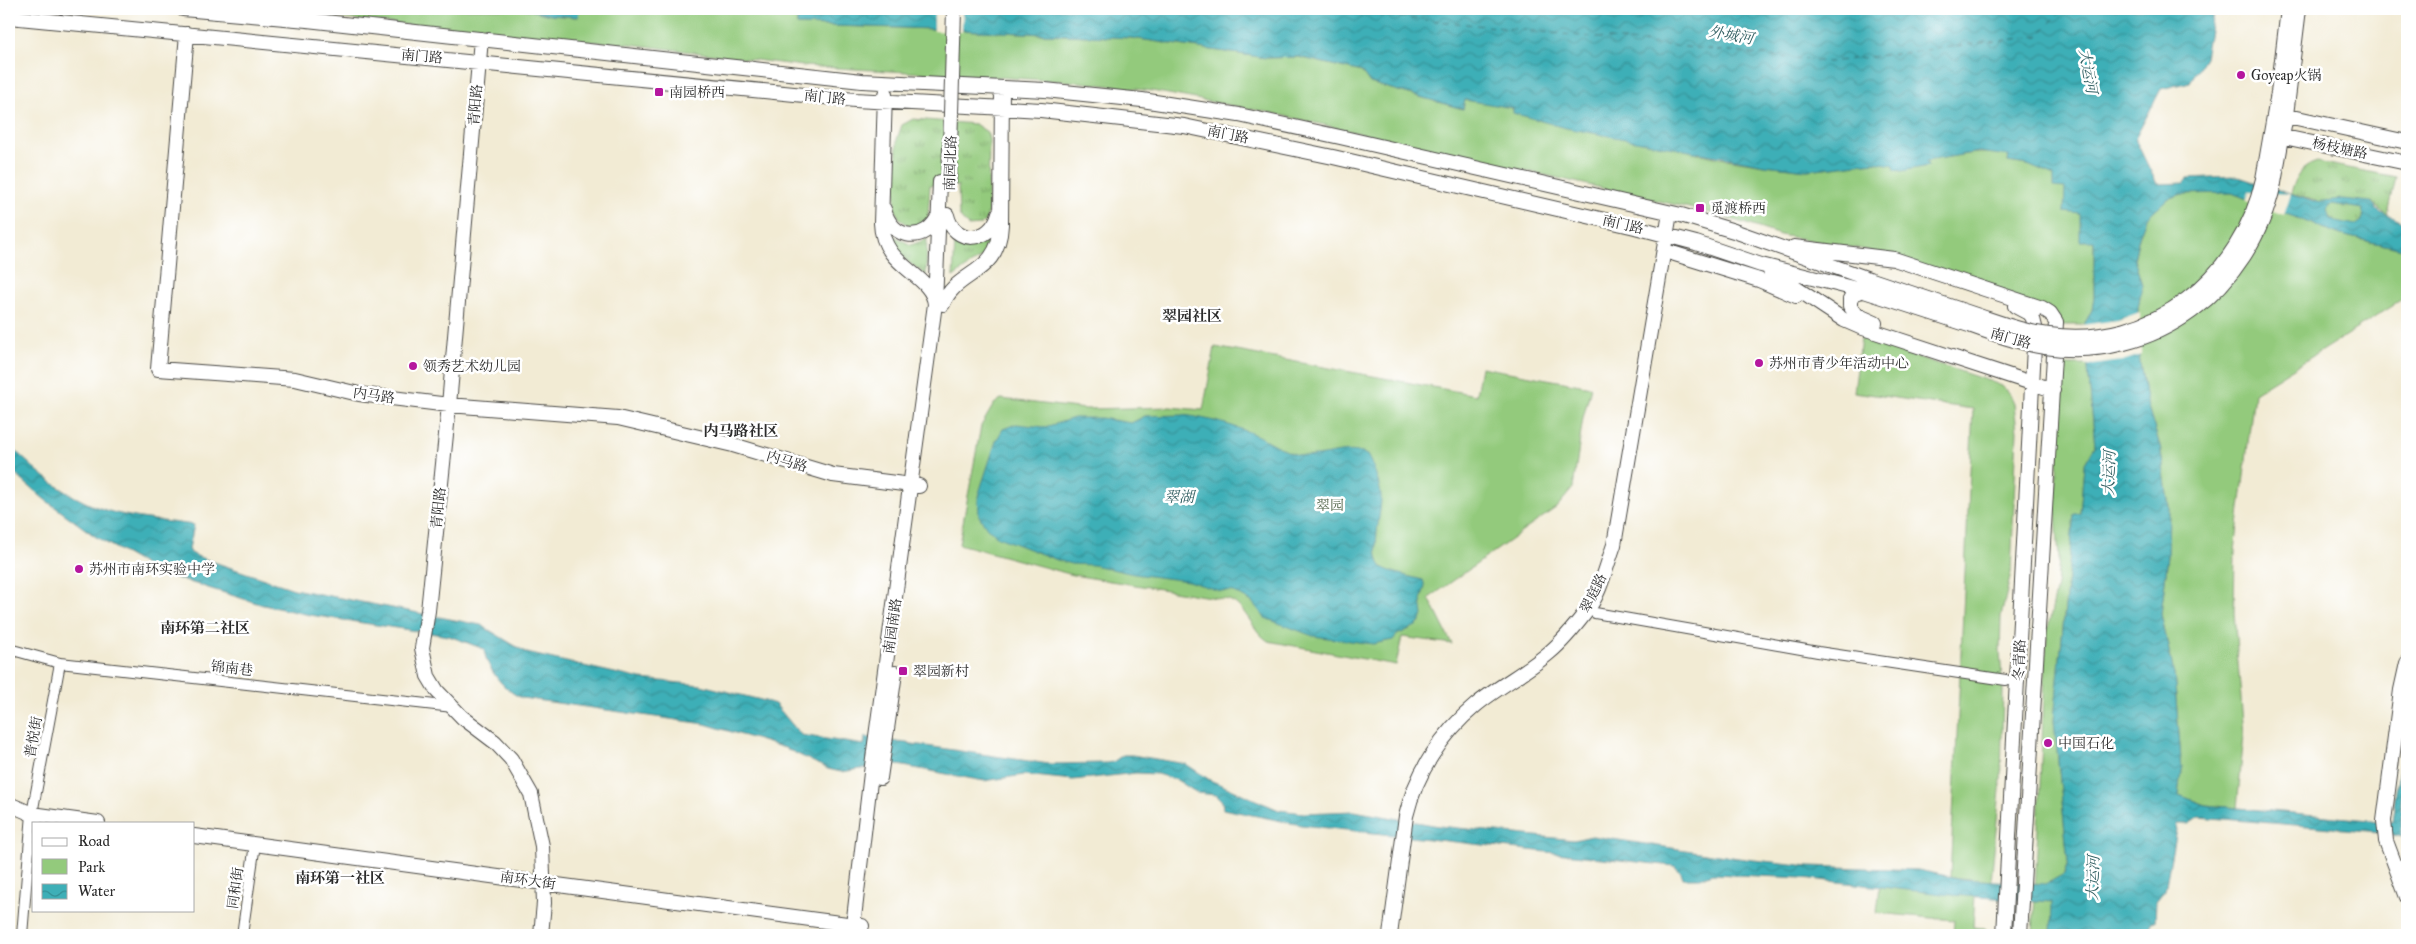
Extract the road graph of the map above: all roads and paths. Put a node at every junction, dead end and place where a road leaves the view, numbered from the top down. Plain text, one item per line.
1 (183, 9) edge
2 (945, 9) edge
3 (954, 9) edge
4 (2297, 9) edge
5 (9, 17) edge
6 (187, 34) junction
7 (481, 39) junction
8 (479, 61) junction
9 (886, 83) junction
10 (1002, 88) junction
11 (885, 102) junction
12 (1002, 108) junction
13 (2281, 114) junction
14 (2278, 135) junction
15 (2407, 142) edge
16 (2407, 163) edge
17 (945, 182) junction
18 (882, 202) junction
19 (1000, 207) junction
20 (943, 214) junction
21 (1676, 214) junction
22 (1671, 236) junction
23 (1771, 244) junction
24 (1672, 253) junction
25 (1761, 265) junction
26 (1867, 285) junction
27 (938, 310) junction
28 (1844, 320) junction
29 (2033, 380) junction
30 (2053, 386) junction
31 (449, 405) junction
32 (915, 486) junction
33 (1595, 613) junction
34 (9, 649) edge
35 (60, 663) junction
36 (2407, 663) edge
37 (2006, 680) dead end
38 (453, 707) junction
39 (9, 804) edge
40 (32, 814) junction
41 (1410, 816) junction
42 (91, 822) edge
43 (195, 836) edge
44 (1405, 843) junction
45 (255, 844) junction
46 (542, 882) junction
47 (2407, 897) edge
48 (857, 930) edge
49 (22, 935) edge
50 (242, 935) edge
51 (542, 935) edge
52 (1390, 935) edge
53 (1398, 935) edge
54 (2004, 935) edge
55 (2020, 935) edge

1 - 7 main road, 南门路
2 - 17 main road, 南园北路
3 - 17 main road, 南园北路, bridge
4 - 13 main road, 南门路
5 - 6 main road, 南门路
6 - 8 main road, 南门路
6 - 31 main road, 内马路
7 - 8 main road, 青阳路
7 - 9 main road, 南门路
8 - 11 main road, 南门路
8 - 31 main road, 青阳路
9 - 10 main road, 南门路
9 - 11 main road
10 - 12 main road
10 - 21 main road, 南门路
11 - 12 main road, 南门路
11 - 18 main road
12 - 19 main road
12 - 22 main road, 南门路
13 - 14 main road, 南门路
13 - 15 main road, 杨枝塘路
14 - 16 main road, 杨枝塘路
14 - 26 main road, 南门路, bridge
17 - 20 main road, 南园北路
18 - 20 main road
18 - 27 main road
19 - 20 main road
19 - 27 main road
20 - 27 main road, 南园北路
21 - 22 main road, 翠庭路
21 - 23 main road, 南门路
22 - 24 main road, 翠庭路
22 - 25 main road, 南门路
22 - 41 main road, 翠庭路
23 - 26 main road, 南门路
23 - 30 main road, 冬青路
24 - 28 main road
24 - 33 main road, 翠庭路
25 - 26 main road, 南门路
25 - 28 main road
26 - 29 main road
26 - 29 main road, 冬青路
27 - 32 main road, 南园南路
28 - 29 main road
29 - 30 main road
29 - 54 main road, 冬青路
30 - 55 main road, 冬青路
31 - 32 main road, 内马路
31 - 38 main road, 青阳路
32 - 48 main road, 南园南路
33 - 37 street
33 - 41 main road, 翠庭路
34 - 35 street, 锦南巷
35 - 38 street, 锦南巷
35 - 40 street, 普悦街
36 - 47 main road
38 - 46 main road, 青阳路
39 - 40 main road
40 - 42 main road
40 - 49 street, 普悦街
41 - 44 main road, 翠庭路
43 - 45 main road, 南环大街
44 - 52 main road, 翠庭路
44 - 53 main road, 翠庭路
45 - 46 main road, 南环大街
45 - 50 street, 同和街
46 - 48 main road, 南环大街
46 - 51 main road, 青阳路

